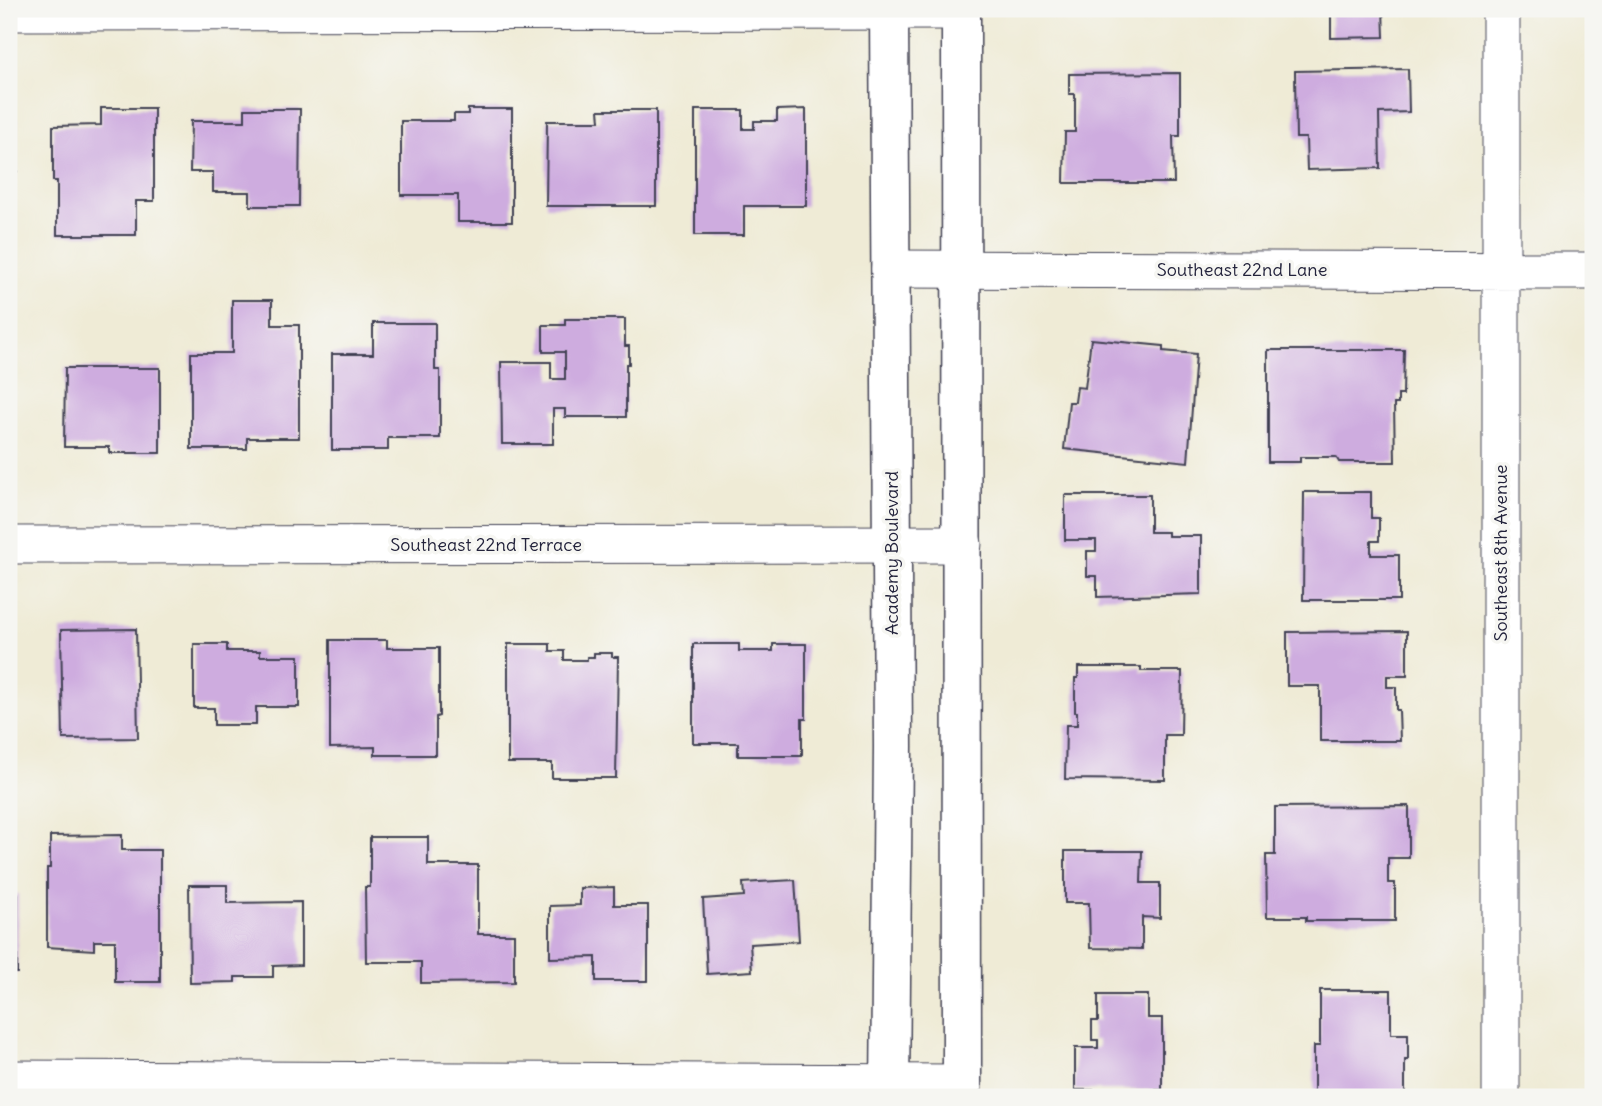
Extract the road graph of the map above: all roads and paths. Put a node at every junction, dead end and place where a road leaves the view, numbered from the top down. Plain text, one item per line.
1 (1501, 9) edge
2 (889, 10) edge
3 (961, 10) edge
4 (9, 12) edge
5 (890, 269) junction
6 (961, 269) junction
7 (1501, 271) junction
8 (1593, 271) edge
9 (892, 544) junction
10 (963, 544) junction
11 (9, 545) edge
12 (9, 1079) edge
13 (890, 1090) edge
14 (962, 1090) edge
15 (1501, 1097) edge

1 - 7 street, Southeast 8th Avenue
2 - 3 street
2 - 4 street
2 - 5 street, Academy Boulevard
3 - 6 street
5 - 6 street, Southeast 22nd Lane
5 - 9 street, Academy Boulevard
6 - 7 street, Southeast 22nd Lane
6 - 10 street
7 - 8 street, Southeast 22nd Lane
7 - 15 street, Southeast 8th Avenue
9 - 10 street, Southeast 22nd Terrace
9 - 11 street, Southeast 22nd Terrace
9 - 13 street, Academy Boulevard
10 - 14 street
12 - 13 street
13 - 14 street

